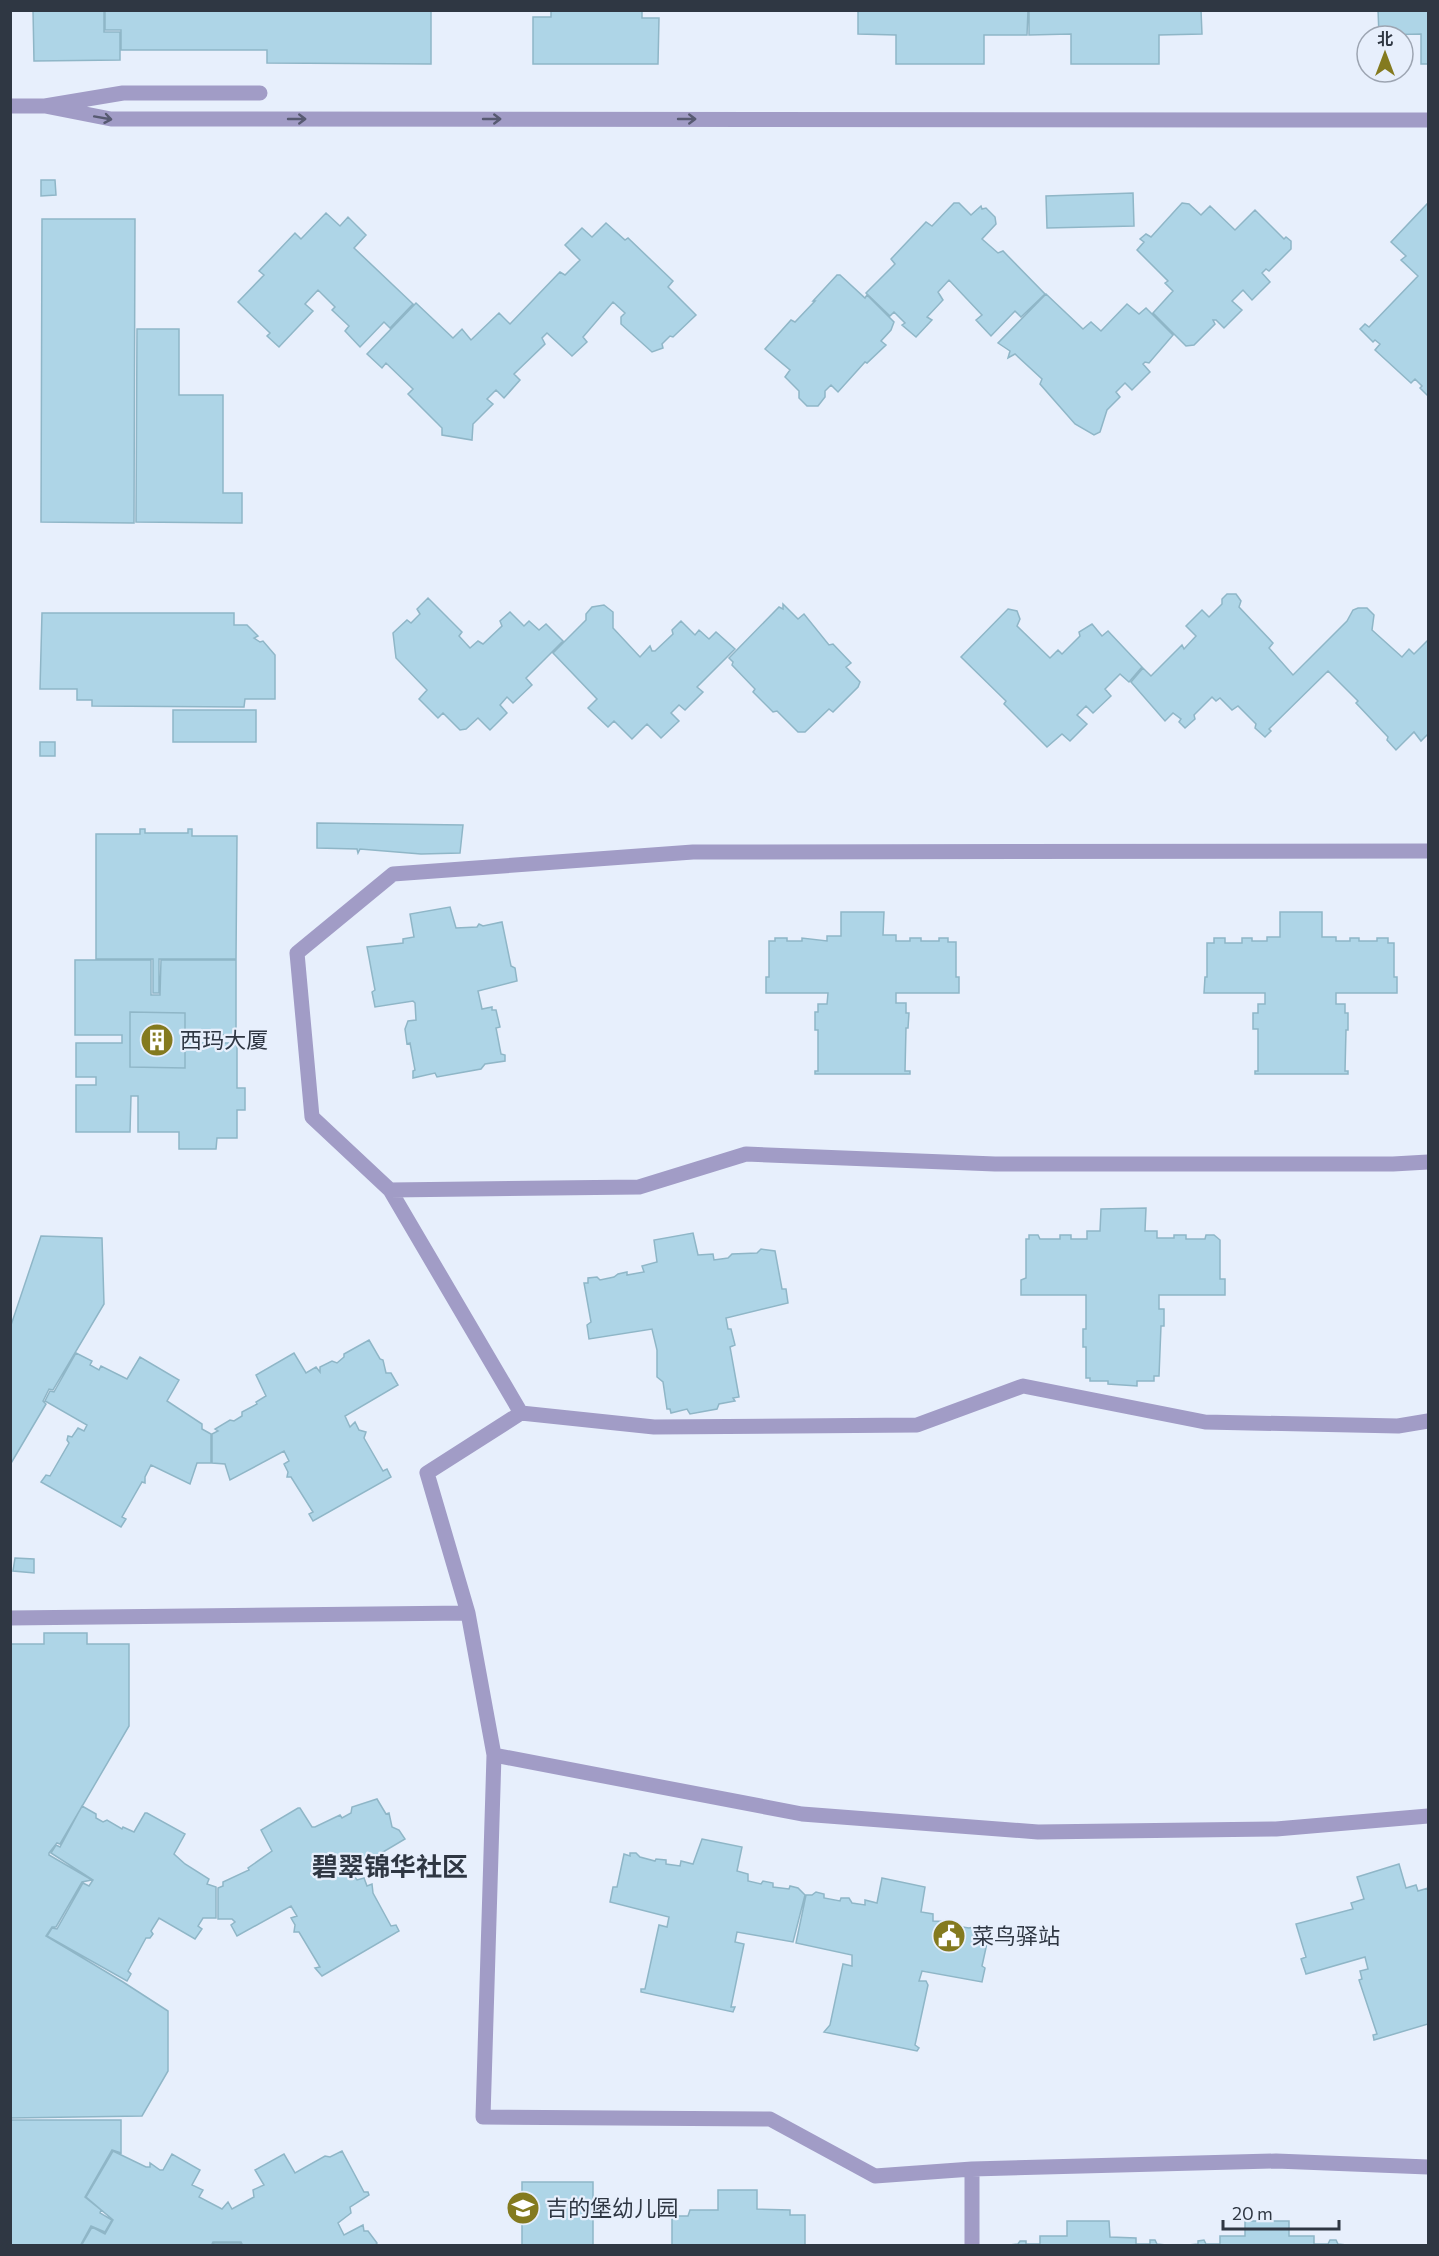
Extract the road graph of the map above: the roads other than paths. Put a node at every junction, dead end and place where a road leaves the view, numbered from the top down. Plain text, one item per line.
1 (260, 93) dead end
2 (10, 106) edge
3 (45, 106) junction
4 (1428, 120) edge
5 (1428, 850) edge
6 (1428, 1162) edge
7 (390, 1190) junction
8 (521, 1413) junction
9 (1428, 1421) edge
10 (468, 1613) junction
11 (10, 1618) edge
12 (494, 1755) junction
13 (1428, 1816) edge
14 (1428, 2167) edge
15 (972, 2169) junction
16 (972, 2246) edge

1 - 3 street
2 - 3 street
3 -> 4 street
5 - 7 street
6 - 7 street
7 - 8 street
8 - 9 street
8 - 10 street
10 - 11 street
10 - 12 street
12 - 13 street
12 - 15 street
14 - 15 street
15 - 16 street

